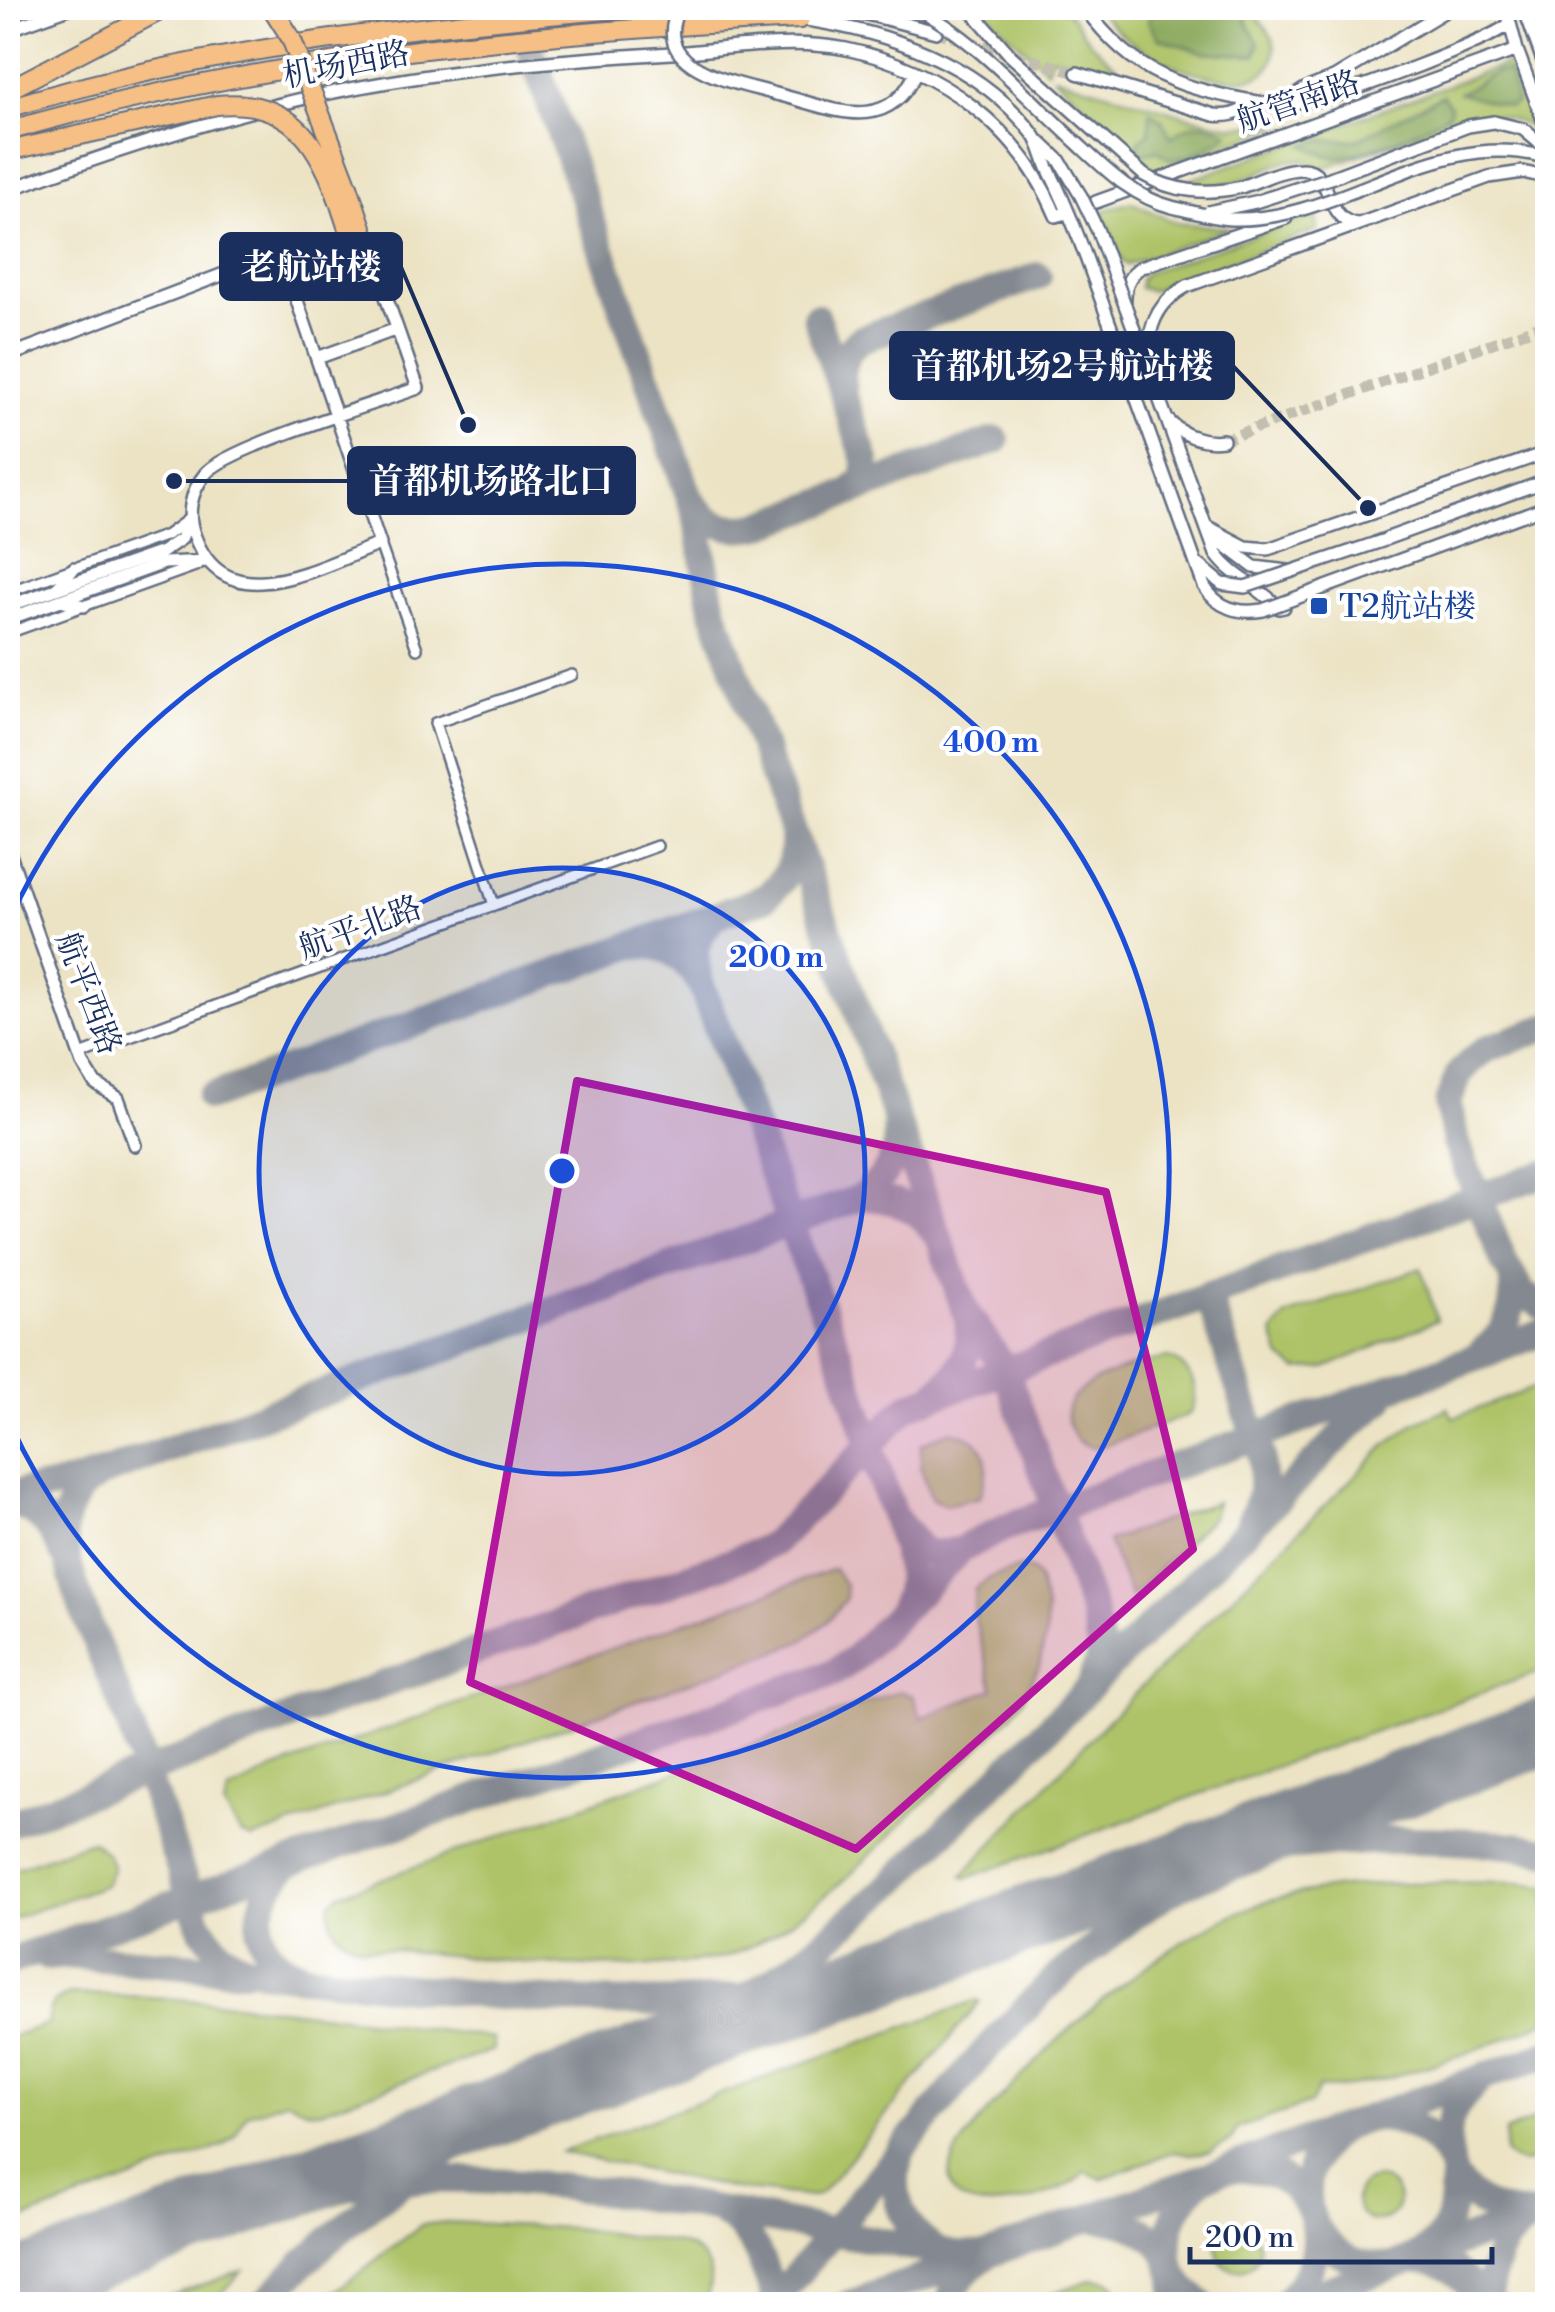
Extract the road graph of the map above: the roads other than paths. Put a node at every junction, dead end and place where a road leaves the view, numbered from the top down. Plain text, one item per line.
1 (69, 8) edge
2 (165, 8) edge
3 (272, 8) edge
4 (631, 8) edge
5 (679, 8) edge
6 (916, 8) edge
7 (969, 8) edge
8 (1085, 8) edge
9 (1450, 8) edge
10 (1506, 8) edge
11 (1524, 8) edge
12 (800, 19) junction
13 (1510, 22) junction
14 (8, 30) edge
15 (936, 32) tunnel mouth
16 (1518, 50) junction
17 (916, 72) junction
18 (1077, 73) tunnel mouth
19 (1548, 76) edge
20 (8, 90) edge
21 (1288, 100) junction
22 (1262, 103) junction
23 (8, 108) edge
24 (8, 131) edge
25 (1548, 132) edge
26 (1033, 134) junction
27 (8, 151) edge
28 (1548, 154) edge
29 (1548, 178) edge
30 (8, 190) edge
31 (343, 193) junction
32 (1096, 202) dead end
33 (1303, 209) junction
34 (1333, 209) junction
35 (1206, 212) junction
36 (1060, 215) dead end
37 (1365, 224) junction
38 (1316, 240) junction
39 (364, 257) junction
40 (292, 283) junction
41 (1124, 305) junction
42 (397, 329) junction
43 (8, 356) edge
44 (317, 358) junction
45 (1153, 387) junction
46 (1162, 413) junction
47 (337, 417) junction
48 (1222, 440) tunnel mouth
49 (1548, 452) edge
50 (1548, 481) edge
51 (1548, 508) edge
52 (189, 519) junction
53 (1201, 520) junction
54 (380, 544) junction
55 (1193, 558) junction
56 (207, 561) junction
57 (74, 568) junction
58 (8, 592) edge
59 (58, 595) junction
60 (8, 606) edge
61 (84, 606) junction
62 (8, 619) edge
63 (8, 632) edge
64 (416, 649) dead end
65 (572, 675) dead end
66 (658, 846) dead end
67 (8, 849) edge
68 (494, 905) junction
69 (80, 1055) junction
70 (135, 1145) dead end

1 - 14 street
2 - 20 highway
3 - 31 highway, bridge
4 - 23 highway
5 - 17 street, bridge
6 - 35 street, bridge
7 - 34 street, bridge
8 - 22 street
9 - 21 street
10 - 13 street
11 - 19 street
12 - 15 street
12 - 24 highway
12 - 26 street
13 - 16 street
13 - 21 street
16 - 25 street
16 - 32 street, 航管南路
17 - 30 street, 机场西路
17 - 36 street, 机场西路
18 - 22 street
21 - 22 street
26 - 41 street, bridge
26 - 55 street, bridge
27 - 31 highway, bridge
28 - 33 street, bridge
28 - 35 street, bridge
29 - 37 street
31 - 39 highway
33 - 35 street, bridge
33 - 41 street, bridge
34 - 37 street
34 - 38 street
37 - 38 street
38 - 45 street
39 - 40 street
39 - 42 street
40 - 43 street
40 - 44 street
41 - 45 street
42 - 44 street
42 - 47 street
44 - 47 street
45 - 46 street
46 - 48 street
46 - 53 street
47 - 52 street
47 - 54 street
49 - 53 street
50 - 53 street
50 - 55 street, bridge
51 - 53 street
51 - 55 street, bridge
52 - 56 street
52 - 57 street
52 - 59 street
54 - 56 street
54 - 64 street
56 - 59 street
56 - 61 street
57 - 58 street
57 - 59 street
59 - 60 street
59 - 61 street
59 - 62 street
61 - 63 street
65 - 68 street
66 - 68 street, 航平北路
67 - 69 street, 航平西路
68 - 69 street, 航平北路
69 - 70 street, 航平西路

